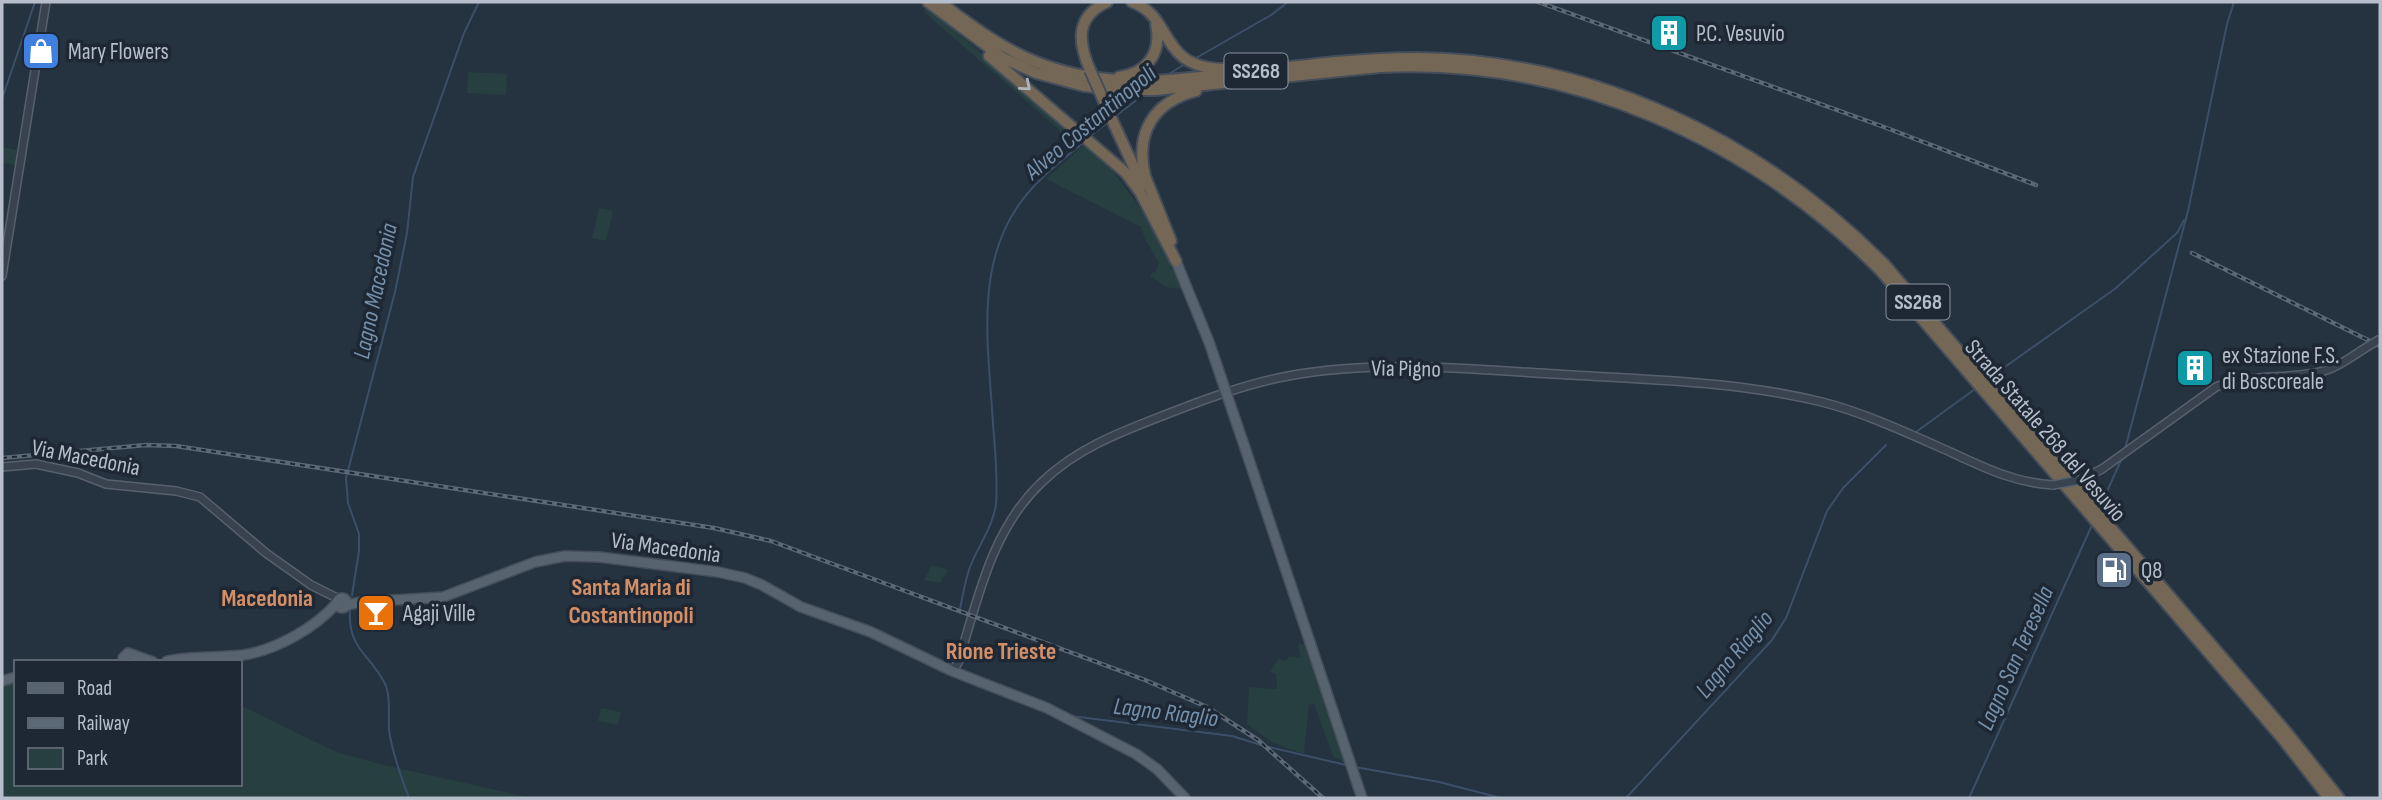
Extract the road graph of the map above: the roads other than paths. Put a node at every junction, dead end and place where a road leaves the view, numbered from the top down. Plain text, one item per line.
1 (48, 2) edge
2 (932, 2) edge
3 (1107, 2) edge
4 (1132, 2) edge
5 (1155, 21) junction
6 (957, 25) junction
7 (1039, 65) junction
8 (1289, 68) junction
9 (1302, 74) junction
10 (1153, 85) junction
11 (1177, 261) junction
12 (2, 275) edge
13 (2380, 338) edge
14 (2, 467) edge
15 (342, 603) junction
16 (123, 660) edge
17 (149, 660) edge
18 (190, 660) edge
19 (952, 671) junction
20 (1185, 798) edge
21 (1363, 798) edge
22 (2329, 798) edge
23 (2339, 798) edge

1 - 12 street
2 - 6 highway, Strada Statale 268 del Vesuvio / SS268
2 - 7 highway, Strada Statale 268 del Vesuvio / SS268
3 - 11 highway, bridge
4 - 5 highway
5 - 7 highway
5 - 8 highway
6 - 10 highway, Strada Statale 268 del Vesuvio / SS268
6 -> 11 highway
7 - 10 highway, Strada Statale 268 del Vesuvio / SS268
8 - 10 highway, Strada Statale 268 del Vesuvio / SS268
8 - 23 highway, Strada Statale 268 del Vesuvio / SS268
9 - 10 highway, Strada Statale 268 del Vesuvio / SS268
9 - 11 highway
9 - 22 highway, Strada Statale 268 del Vesuvio / SS268
11 - 21 main road, bridge
13 - 19 street, Via Pigno, bridge
14 - 15 street, Via Macedonia
15 - 18 main road
15 - 19 main road, Via Macedonia
16 - 17 main road
19 - 20 main road, Via Macedonia

